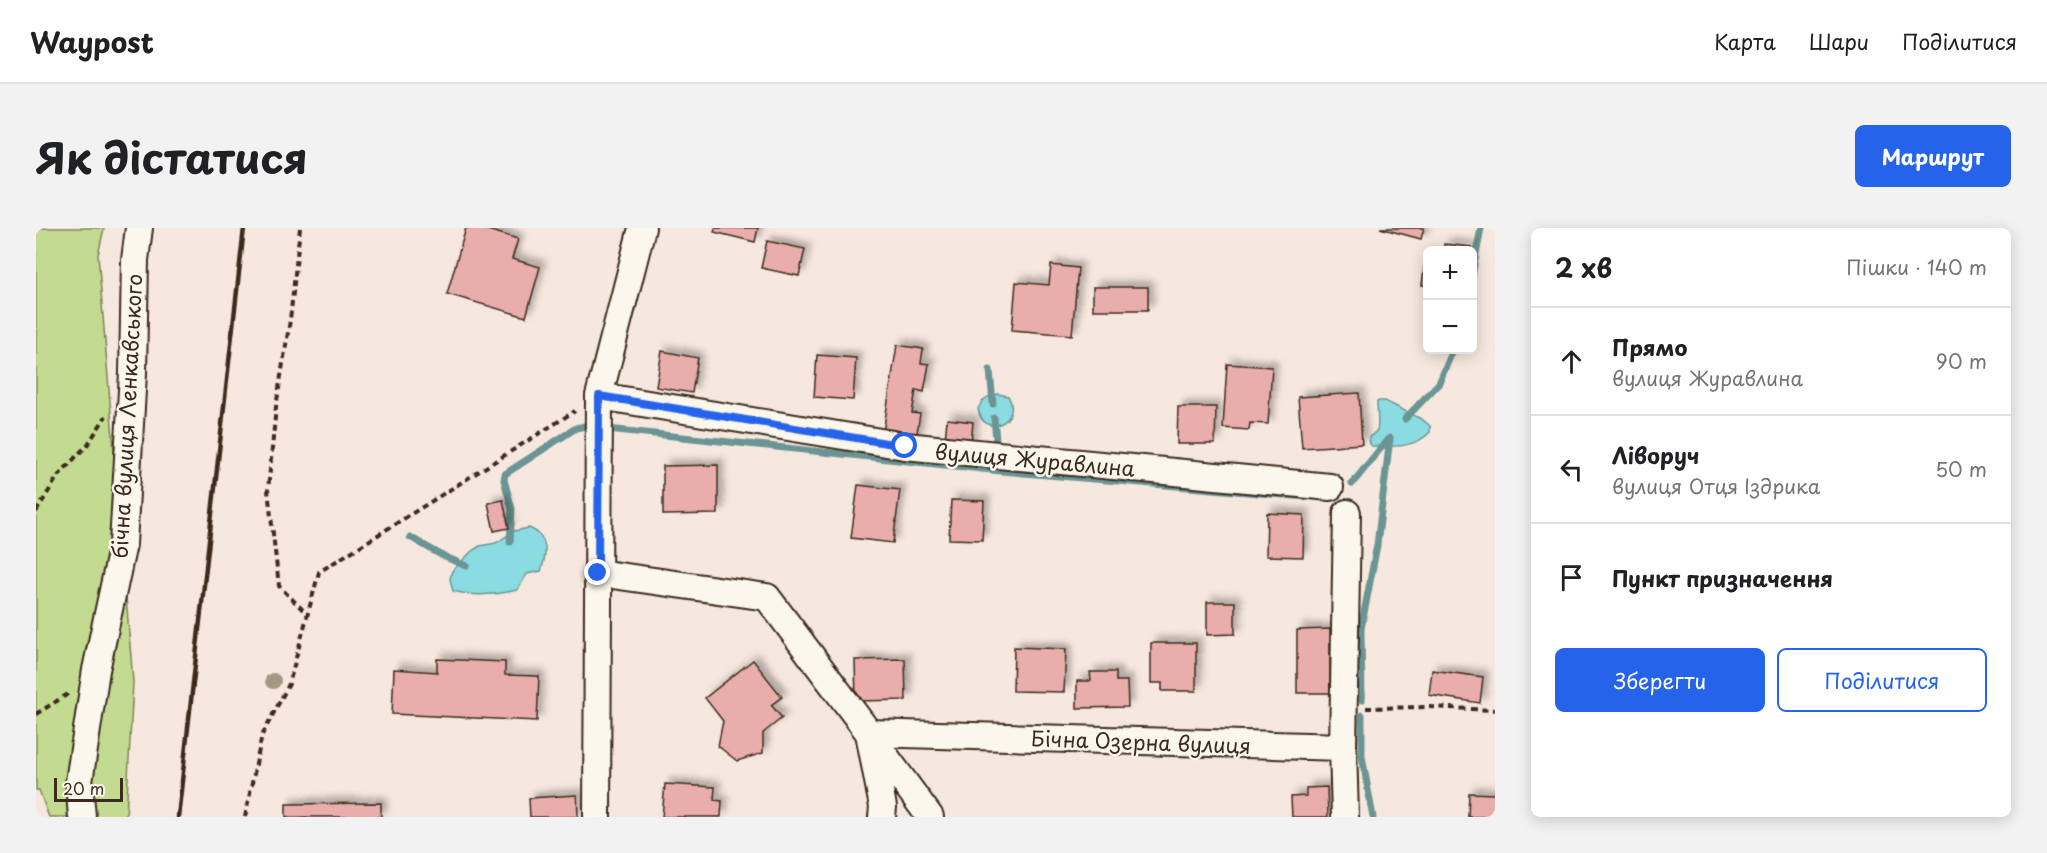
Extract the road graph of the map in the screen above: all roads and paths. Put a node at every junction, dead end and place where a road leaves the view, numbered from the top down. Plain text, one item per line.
1 (140, 228) edge
2 (300, 228) edge
3 (642, 228) edge
4 (599, 396) junction
5 (108, 414) dead end
6 (1330, 487) dead end
7 (36, 512) edge
8 (1347, 513) dead end
9 (598, 573) junction
10 (309, 615) junction
11 (1344, 708) junction
12 (1495, 710) edge
13 (869, 733) junction
14 (1343, 747) junction
15 (82, 817) edge
16 (244, 817) edge
17 (597, 817) edge
18 (882, 817) edge
19 (930, 817) edge
20 (1345, 817) edge

1 - 15 street, бічна вулиця Ленкавського
2 - 10 path
3 - 4 street
4 - 6 street, вулиця Журавлина
4 - 9 street
4 - 10 path
5 - 7 path
8 - 11 street
9 - 13 street
9 - 17 street
10 - 16 path
11 - 12 path
11 - 14 street
13 - 14 street, Бічна Озерна вулиця
13 - 18 street
13 - 19 street
14 - 20 street

